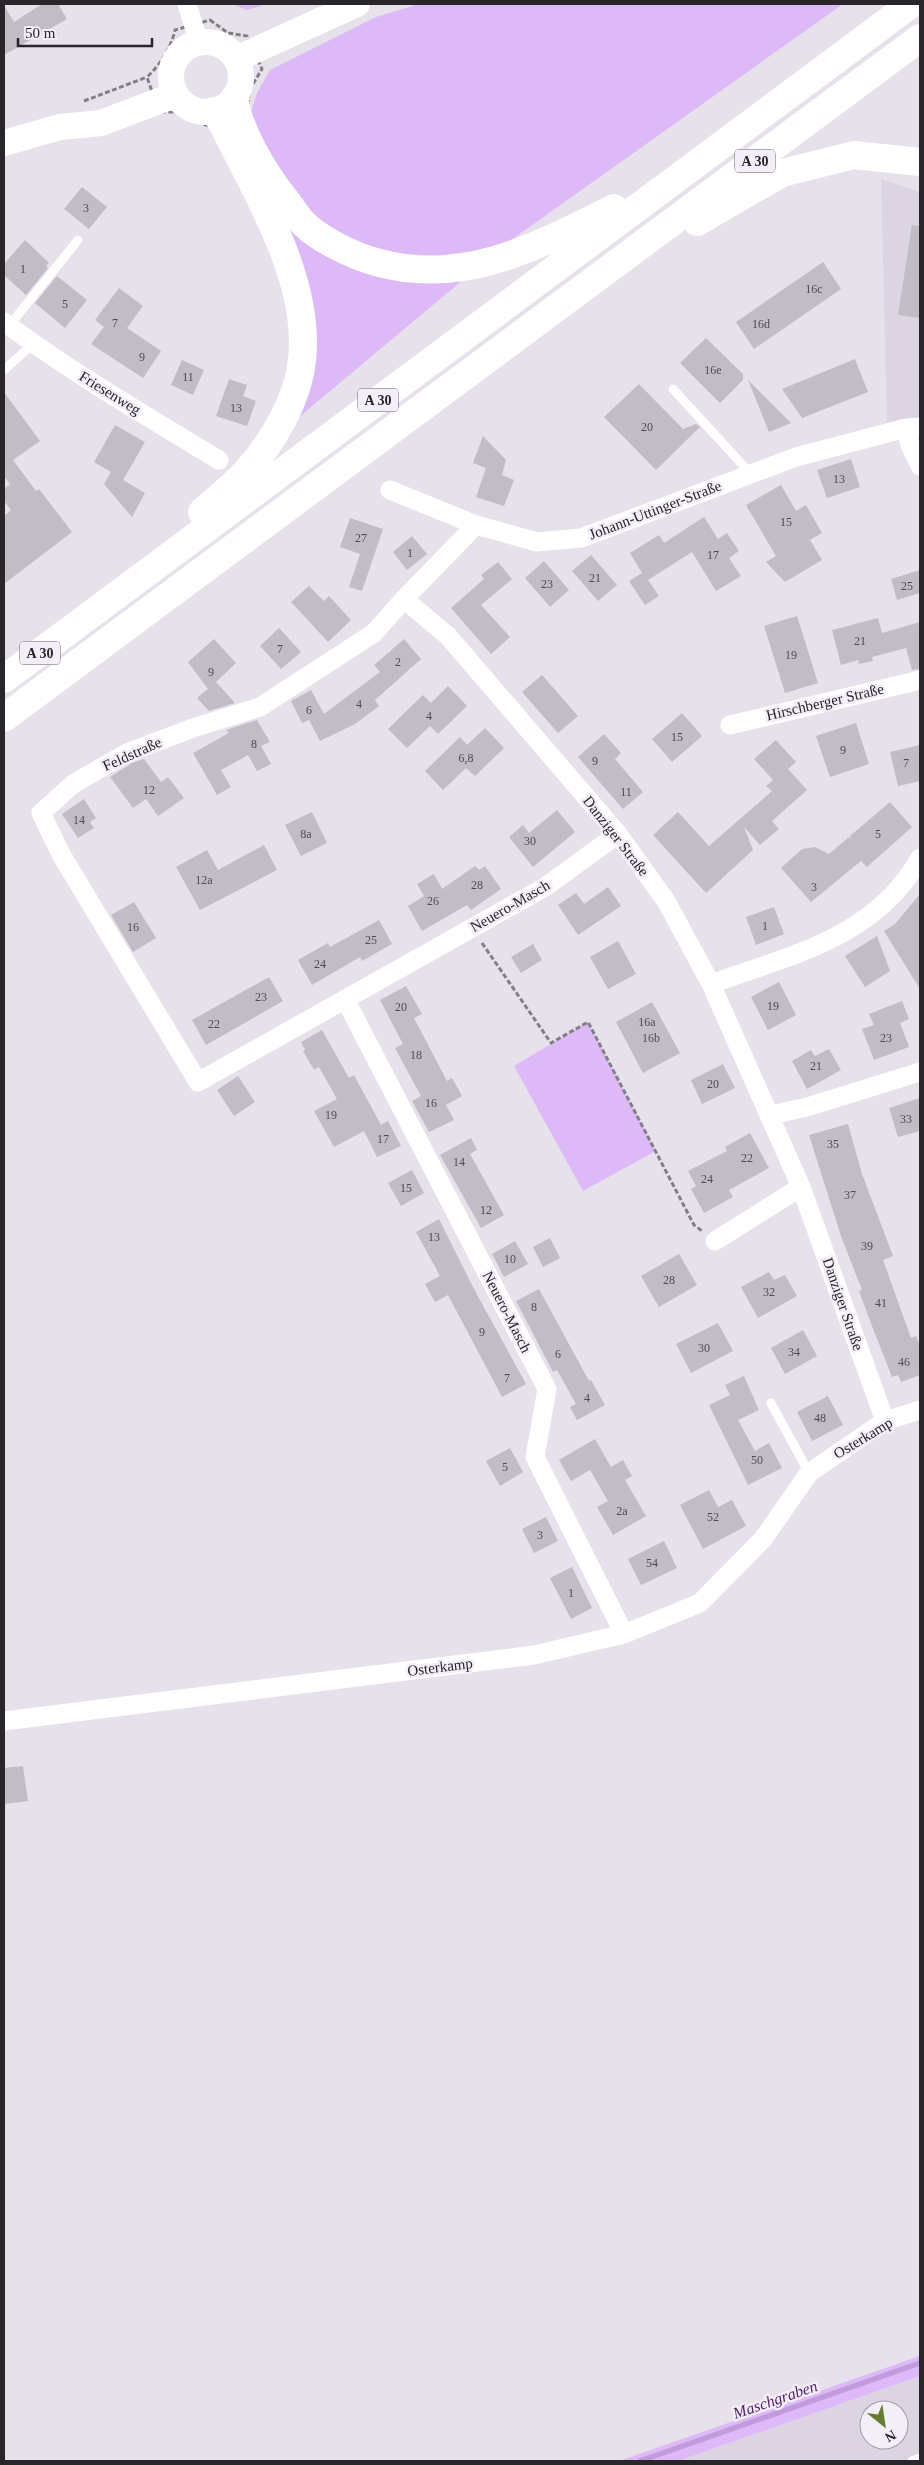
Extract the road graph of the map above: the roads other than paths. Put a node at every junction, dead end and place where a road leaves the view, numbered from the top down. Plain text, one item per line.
1 (186, 4) edge
2 (357, 4) edge
3 (911, 4) edge
4 (196, 34) junction
5 (920, 38) edge
6 (245, 55) junction
7 (162, 91) junction
8 (226, 112) junction
9 (4, 143) edge
10 (920, 162) edge
11 (680, 175) junction
12 (78, 240) dead end
13 (589, 283) junction
14 (6, 324) edge
15 (33, 344) junction
16 (4, 370) edge
17 (673, 389) dead end
18 (913, 428) edge
19 (219, 460) dead end
20 (920, 466) edge
21 (751, 474) junction
22 (390, 490) dead end
23 (476, 525) junction
24 (404, 599) junction
25 (76, 626) junction
26 (4, 679) edge
27 (920, 680) edge
28 (4, 718) edge
29 (730, 724) dead end
30 (618, 834) junction
31 (920, 858) edge
32 (711, 984) junction
33 (345, 999) junction
34 (920, 1072) edge
35 (198, 1082) joint
36 (771, 1115) junction
37 (802, 1187) junction
38 (715, 1241) road end
39 (771, 1404) dead end
40 (920, 1410) edge
41 (884, 1421) junction
42 (809, 1473) junction
43 (624, 1634) junction
44 (4, 1721) edge
45 (920, 2458) edge
46 (912, 2461) edge

1 - 4 street
2 - 6 main road
3 - 11 highway, A 30
4 - 6 main road
4 - 7 main road
5 - 13 highway, A 30
6 - 8 main road
7 - 8 main road
7 - 9 main road
8 - 11 highway
8 - 25 highway
10 - 13 highway
11 - 25 highway, A 30
12 - 14 lane
13 - 28 highway, A 30
14 - 15 street, Friesenweg
15 - 16 lane
15 - 19 street, Friesenweg
17 - 21 lane
18 - 20 street
18 - 21 street, Johann-Uttinger-Straße
21 - 23 street, Johann-Uttinger-Straße
22 - 23 street, Johann-Uttinger-Straße
23 - 24 street, Feldstraße
24 - 30 street, Danziger Straße
24 - 35 street, Feldstraße
25 - 26 highway, A 30
27 - 29 street, Hirschberger Straße
30 - 32 street, Danziger Straße
30 - 33 street, Neuero-Masch
31 - 32 street
32 - 36 street, Danziger Straße
33 - 35 street, Neuero-Masch
33 - 43 street, Neuero-Masch
34 - 36 street
36 - 37 street, Danziger Straße
37 - 38 street
37 - 41 street, Danziger Straße
39 - 42 lane
40 - 41 street, Osterkamp
41 - 42 street, Osterkamp
42 - 43 street, Osterkamp
43 - 44 street, Osterkamp
45 - 46 lane

